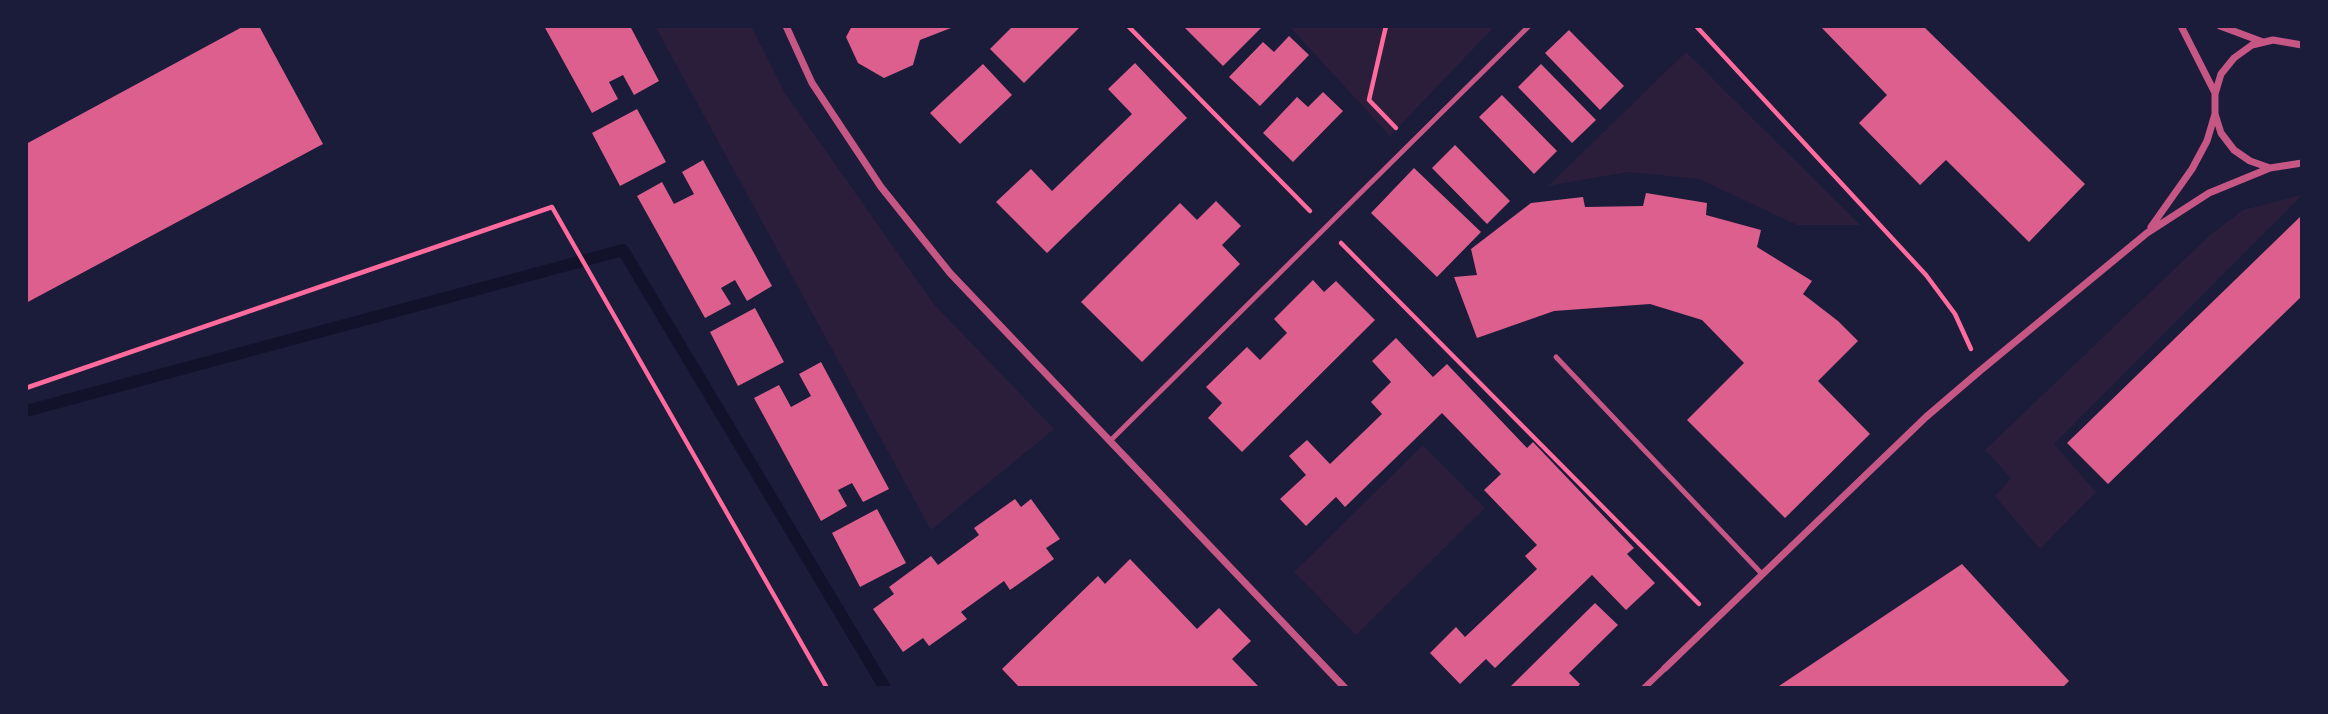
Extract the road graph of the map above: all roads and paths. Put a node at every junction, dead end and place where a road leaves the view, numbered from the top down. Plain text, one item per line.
1 (786, 26) edge
2 (1128, 26) edge
3 (1386, 26) edge
4 (1528, 26) edge
5 (1696, 26) edge
6 (2181, 26) edge
7 (2220, 26) edge
8 (2263, 42) junction
9 (2300, 42) edge
10 (2215, 93) junction
11 (2215, 114) junction
12 (1411, 143) junction
13 (2302, 163) edge
14 (2270, 168) junction
15 (1326, 227) junction
16 (2147, 233) junction
17 (1556, 357) dead end
18 (1981, 370) junction
19 (26, 388) edge
20 (1110, 441) junction
21 (1762, 574) junction
22 (1715, 620) junction
23 (1665, 668) joint
24 (827, 688) edge
25 (1345, 688) edge
26 (1644, 688) edge

1 - 20 street
2 - 15 path
3 - 12 path
4 - 12 lane
5 - 18 path
6 - 10 street
7 - 8 street
8 - 9 street
8 - 10 street
10 - 11 street
11 - 14 street
11 - 16 street
12 - 15 lane
13 - 14 street
14 - 16 street
15 - 20 lane
15 - 22 path
16 - 18 street
17 - 21 lane
18 - 21 street
19 - 24 path
20 - 25 street
21 - 22 street
22 - 23 street
23 - 26 street

